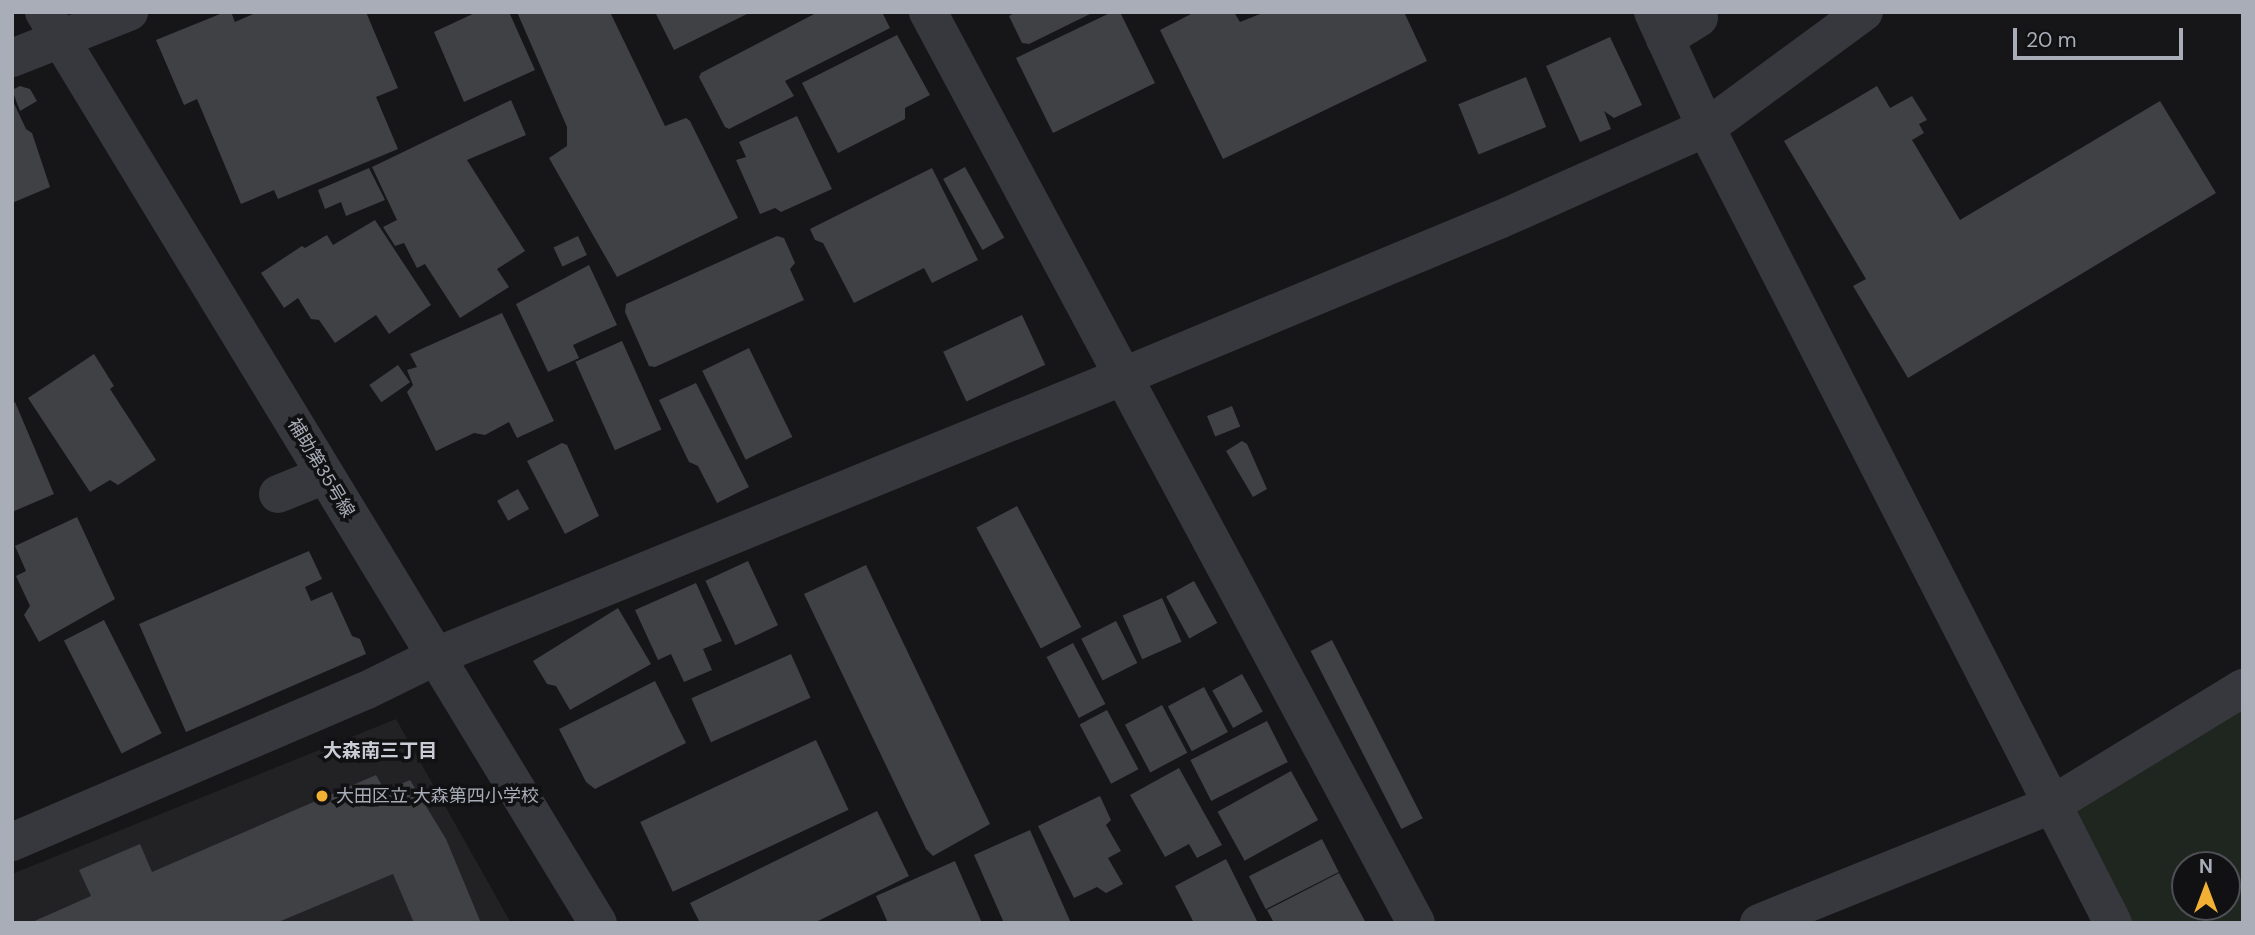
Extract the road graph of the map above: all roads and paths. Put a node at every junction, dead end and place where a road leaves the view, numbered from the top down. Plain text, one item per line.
1 (129, 12) edge
2 (928, 12) edge
3 (1864, 12) edge
4 (1699, 19) dead end
5 (52, 25) edge
6 (1659, 26) edge
7 (12, 58) edge
8 (1706, 128) junction
9 (1124, 376) junction
10 (325, 475) junction
11 (278, 494) dead end
12 (436, 656) junction
13 (2243, 688) edge
14 (2053, 803) junction
15 (12, 842) edge
16 (598, 923) edge
17 (1416, 923) edge
18 (1759, 923) edge
19 (2113, 923) edge

1 - 5 street
2 - 9 street
3 - 8 street
4 - 6 street
5 - 7 street
5 - 10 street, 補助第35号線
6 - 8 street
8 - 9 street
8 - 14 street
9 - 12 street
9 - 17 street
10 - 11 street
10 - 12 street, 補助第35号線
12 - 15 street
12 - 16 street, 補助第35号線
13 - 14 street
14 - 18 street
14 - 19 street

